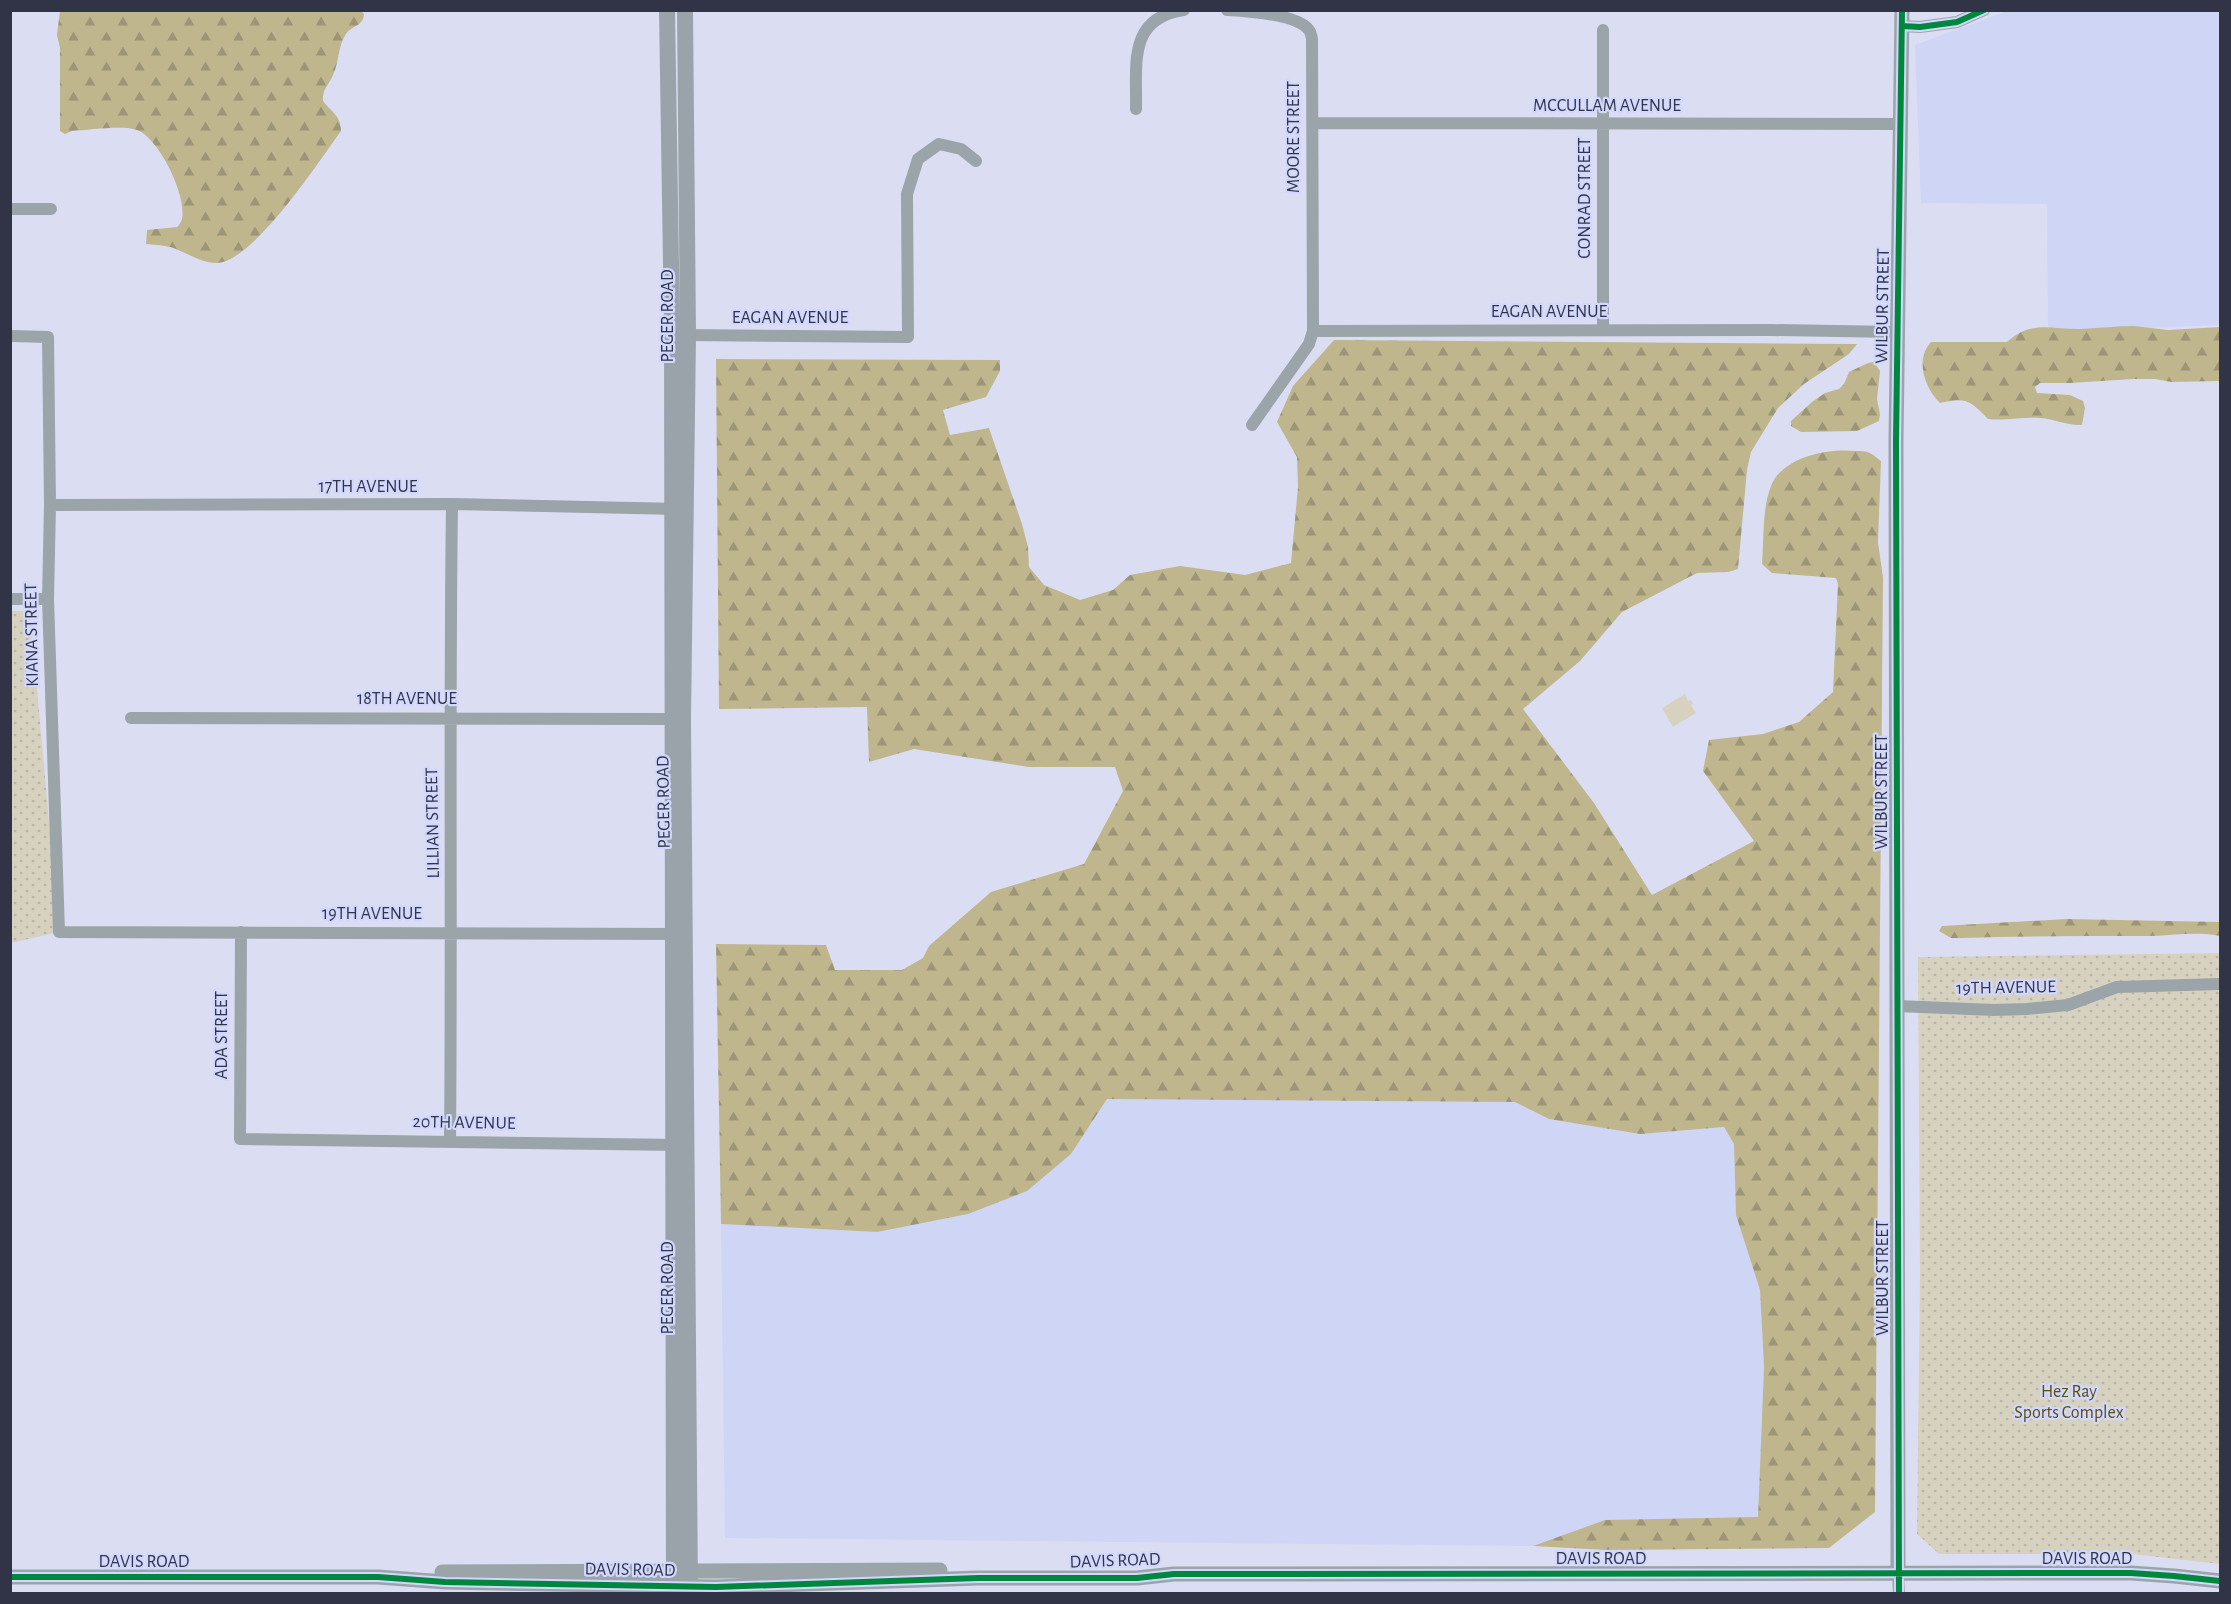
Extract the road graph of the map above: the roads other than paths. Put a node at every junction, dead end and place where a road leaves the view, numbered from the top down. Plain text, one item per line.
1 (667, 10) edge
2 (685, 10) edge
3 (1184, 10) edge
4 (1227, 10) edge
5 (1984, 10) edge
6 (1902, 18) edge
7 (1603, 30) dead end
8 (1136, 109) dead end
9 (1313, 123) junction
10 (1603, 124) junction
11 (1900, 124) junction
12 (976, 161) dead end
13 (51, 208) dead end
14 (10, 209) edge
15 (1604, 330) junction
16 (1313, 331) junction
17 (1897, 332) junction
18 (680, 335) junction
19 (10, 336) edge
20 (1252, 425) dead end
21 (452, 504) junction
22 (50, 505) junction
23 (680, 509) junction
24 (10, 599) edge
25 (48, 600) junction
26 (449, 717) junction
27 (131, 718) dead end
28 (678, 719) junction
29 (59, 932) joint
30 (241, 932) junction
31 (452, 932) junction
32 (679, 934) junction
33 (2220, 984) edge
34 (1897, 1006) junction
35 (240, 1139) joint
36 (450, 1141) junction
37 (680, 1145) junction
38 (1898, 1575) junction
39 (10, 1577) edge
40 (2220, 1581) edge
41 (682, 1583) edge
42 (1899, 1593) edge

1 - 18 main road, PEGER ROAD
2 - 18 main road, PEGER ROAD
3 - 8 street
4 - 9 street, MOORE STREET
5 - 6 street
6 - 11 street, WILBUR STREET
7 - 10 street, CONRAD STREET
9 - 10 street, MCCULLAM AVENUE
9 - 16 street, MOORE STREET
10 - 11 street, MCCULLAM AVENUE
10 - 15 street, CONRAD STREET
11 - 17 street, WILBUR STREET
12 - 18 street, EAGAN AVENUE
13 - 14 street
15 - 16 street, EAGAN AVENUE
15 - 17 street, EAGAN AVENUE
16 - 20 street
17 - 34 street, WILBUR STREET
18 - 23 main road, PEGER ROAD
19 - 22 street, KIANA STREET
21 - 22 street, 17TH AVENUE
21 - 23 street, 17TH AVENUE
21 - 26 street, LILLIAN STREET
22 - 25 street, KIANA STREET
23 - 28 main road, PEGER ROAD
24 - 25 street
25 - 29 street, KIANA STREET
26 - 27 street, 18TH AVENUE
26 - 28 street, 18TH AVENUE
26 - 31 street, LILLIAN STREET
28 - 32 main road, PEGER ROAD
29 - 30 street, 19TH AVENUE
30 - 31 street, 19TH AVENUE
30 - 35 street, ADA STREET
31 - 32 street, 19TH AVENUE
31 - 36 street, LILLIAN STREET
32 - 37 main road, PEGER ROAD
33 - 34 street, 19TH AVENUE
34 - 38 street, WILBUR STREET
35 - 36 street, 20TH AVENUE
36 - 37 street, 20TH AVENUE
37 - 41 main road, PEGER ROAD
38 - 40 street, DAVIS ROAD
38 - 41 street, DAVIS ROAD
38 - 42 street
39 - 41 street, DAVIS ROAD

